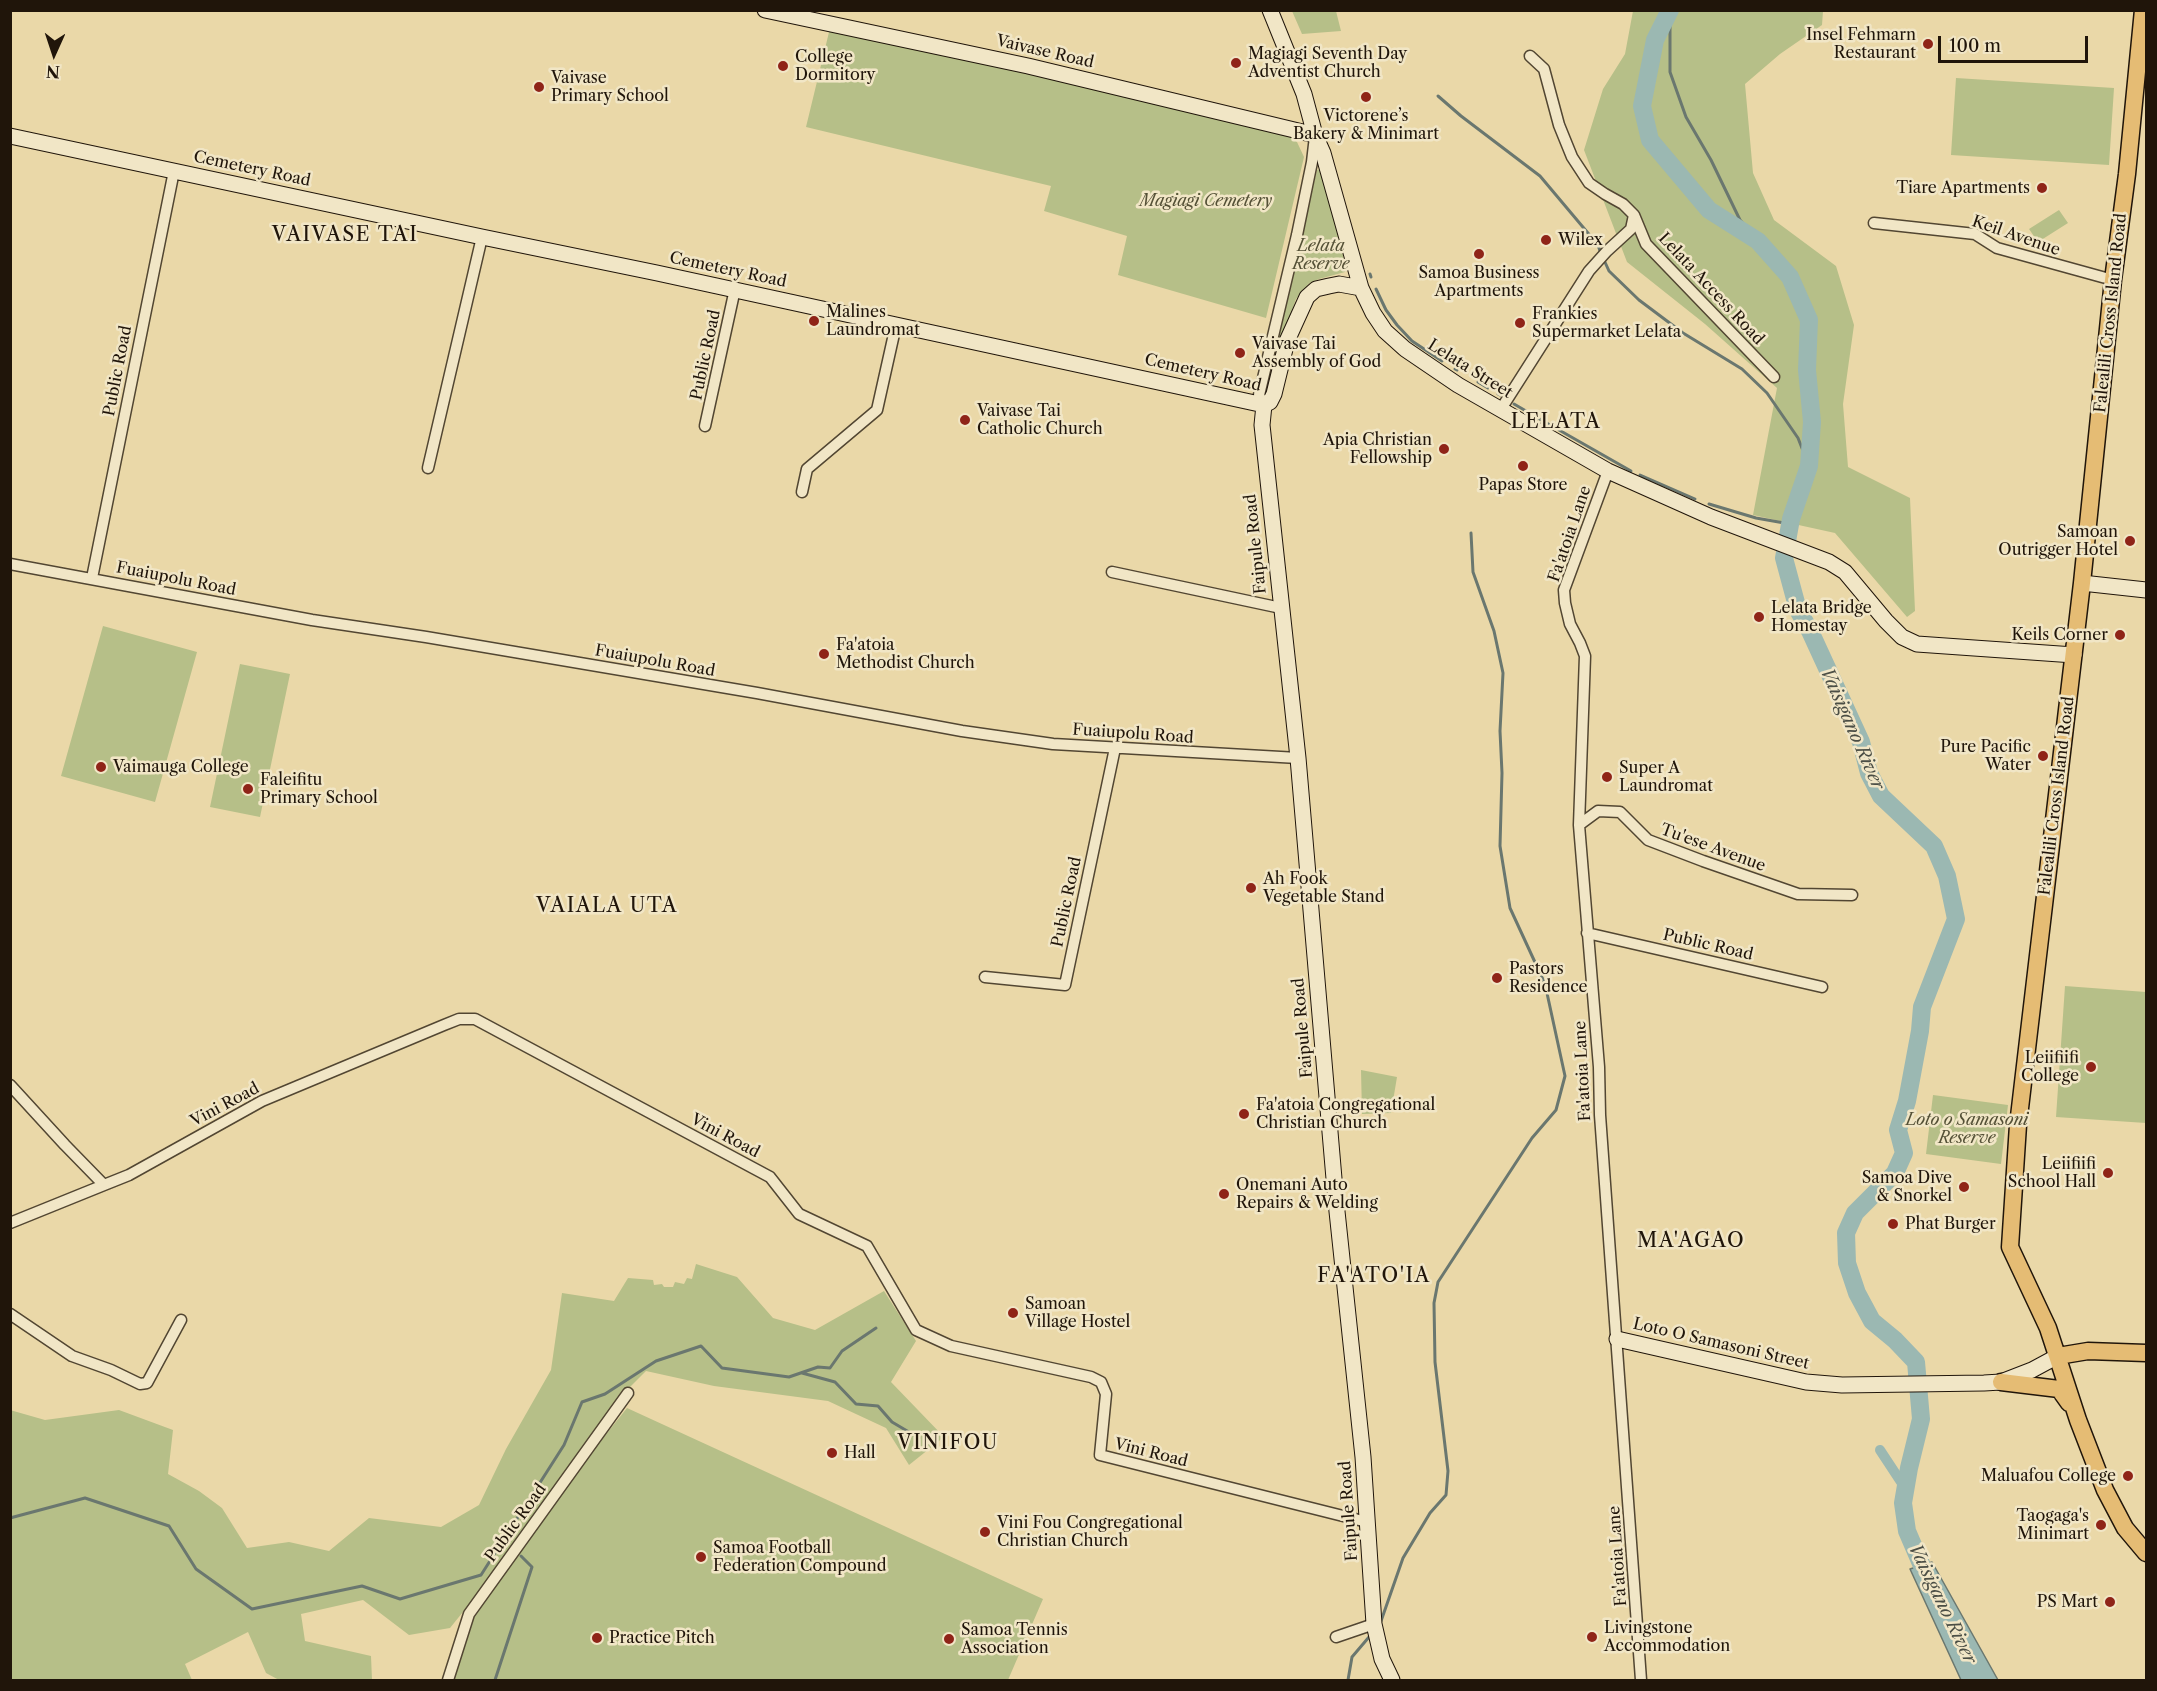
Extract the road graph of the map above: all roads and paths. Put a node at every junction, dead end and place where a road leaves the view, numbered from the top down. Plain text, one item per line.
1 (765, 10) edge
2 (1270, 10) edge
3 (2144, 10) edge
4 (1530, 56) dead end
5 (2143, 58) edge
6 (1315, 135) junction
7 (10, 136) edge
8 (174, 171) junction
9 (1634, 215) junction
10 (1874, 224) dead end
11 (482, 237) junction
12 (2112, 280) junction
13 (1360, 288) junction
14 (735, 290) junction
15 (896, 325) junction
16 (1774, 377) dead end
17 (1264, 405) junction
18 (1501, 409) junction
19 (705, 426) dead end
20 (428, 468) dead end
21 (1608, 471) junction
22 (802, 492) dead end
23 (10, 564) edge
24 (1112, 572) dead end
25 (92, 578) junction
26 (2082, 583) junction
27 (2146, 590) edge
28 (1281, 608) junction
29 (2074, 655) junction
30 (1115, 748) junction
31 (1298, 758) junction
32 (1579, 825) junction
33 (1852, 895) dead end
34 (1587, 933) junction
35 (985, 977) dead end
36 (1822, 987) dead end
37 (10, 1085) edge
38 (104, 1185) junction
39 (10, 1223) edge
40 (10, 1314) edge
41 (181, 1320) dead end
42 (1617, 1339) junction
43 (2146, 1353) edge
44 (2058, 1356) junction
45 (2001, 1382) junction
46 (628, 1393) dead end
47 (2078, 1420) junction
48 (1367, 1522) junction
49 (2146, 1553) edge
50 (1374, 1624) junction
51 (1336, 1637) dead end
52 (448, 1680) edge
53 (1392, 1680) edge
54 (1641, 1680) edge

1 - 6 street, Vaivase Road
2 - 6 street, Lelata Street
3 - 5 main road, Falealili Cross Island Road
4 - 9 street
5 - 12 main road, Falealili Cross Island Road
6 - 13 street, Lelata Street
6 - 17 street
7 - 8 street, Cemetery Road
8 - 11 street, Cemetery Road
8 - 25 street, Public Road
9 - 16 street, Lelata Access Road
9 - 18 street
10 - 12 street, Keil Avenue
11 - 14 street, Cemetery Road
11 - 20 street
12 - 26 main road, Falealili Cross Island Road
13 - 17 street, Cemetery Road
13 - 18 street, Lelata Street
14 - 15 street, Cemetery Road
14 - 19 street, Public Road
15 - 17 street, Cemetery Road
15 - 22 street
17 - 28 street, Faipule Road
18 - 21 street, Lelata Street
21 - 29 street, Lelata Street
21 - 32 street, Fa'atoia Lane
23 - 25 street, Fuaiupolu Road
24 - 28 street
25 - 30 street, Fuaiupolu Road
26 - 27 street
26 - 29 main road, Falealili Cross Island Road
28 - 31 street, Faipule Road
29 - 44 main road, Falealili Cross Island Road
30 - 31 street, Fuaiupolu Road
30 - 35 street, Public Road
31 - 48 street, Faipule Road
32 - 33 street, Tu'ese Avenue
32 - 34 street, Fa'atoia Lane
34 - 36 street, Public Road
34 - 42 street, Fa'atoia Lane
37 - 38 street
38 - 39 street
38 - 48 street, Vini Road
40 - 41 street
42 - 45 street, Loto O Samasoni Street
42 - 54 street, Fa'atoia Lane
43 - 44 main road
44 - 45 street
44 - 47 main road, Falealili Cross Island Road
45 - 47 main road
46 - 52 street, Public Road
47 - 49 main road, Falealili Cross Island Road
48 - 50 street, Faipule Road
50 - 51 street
50 - 53 street, Faipule Road

